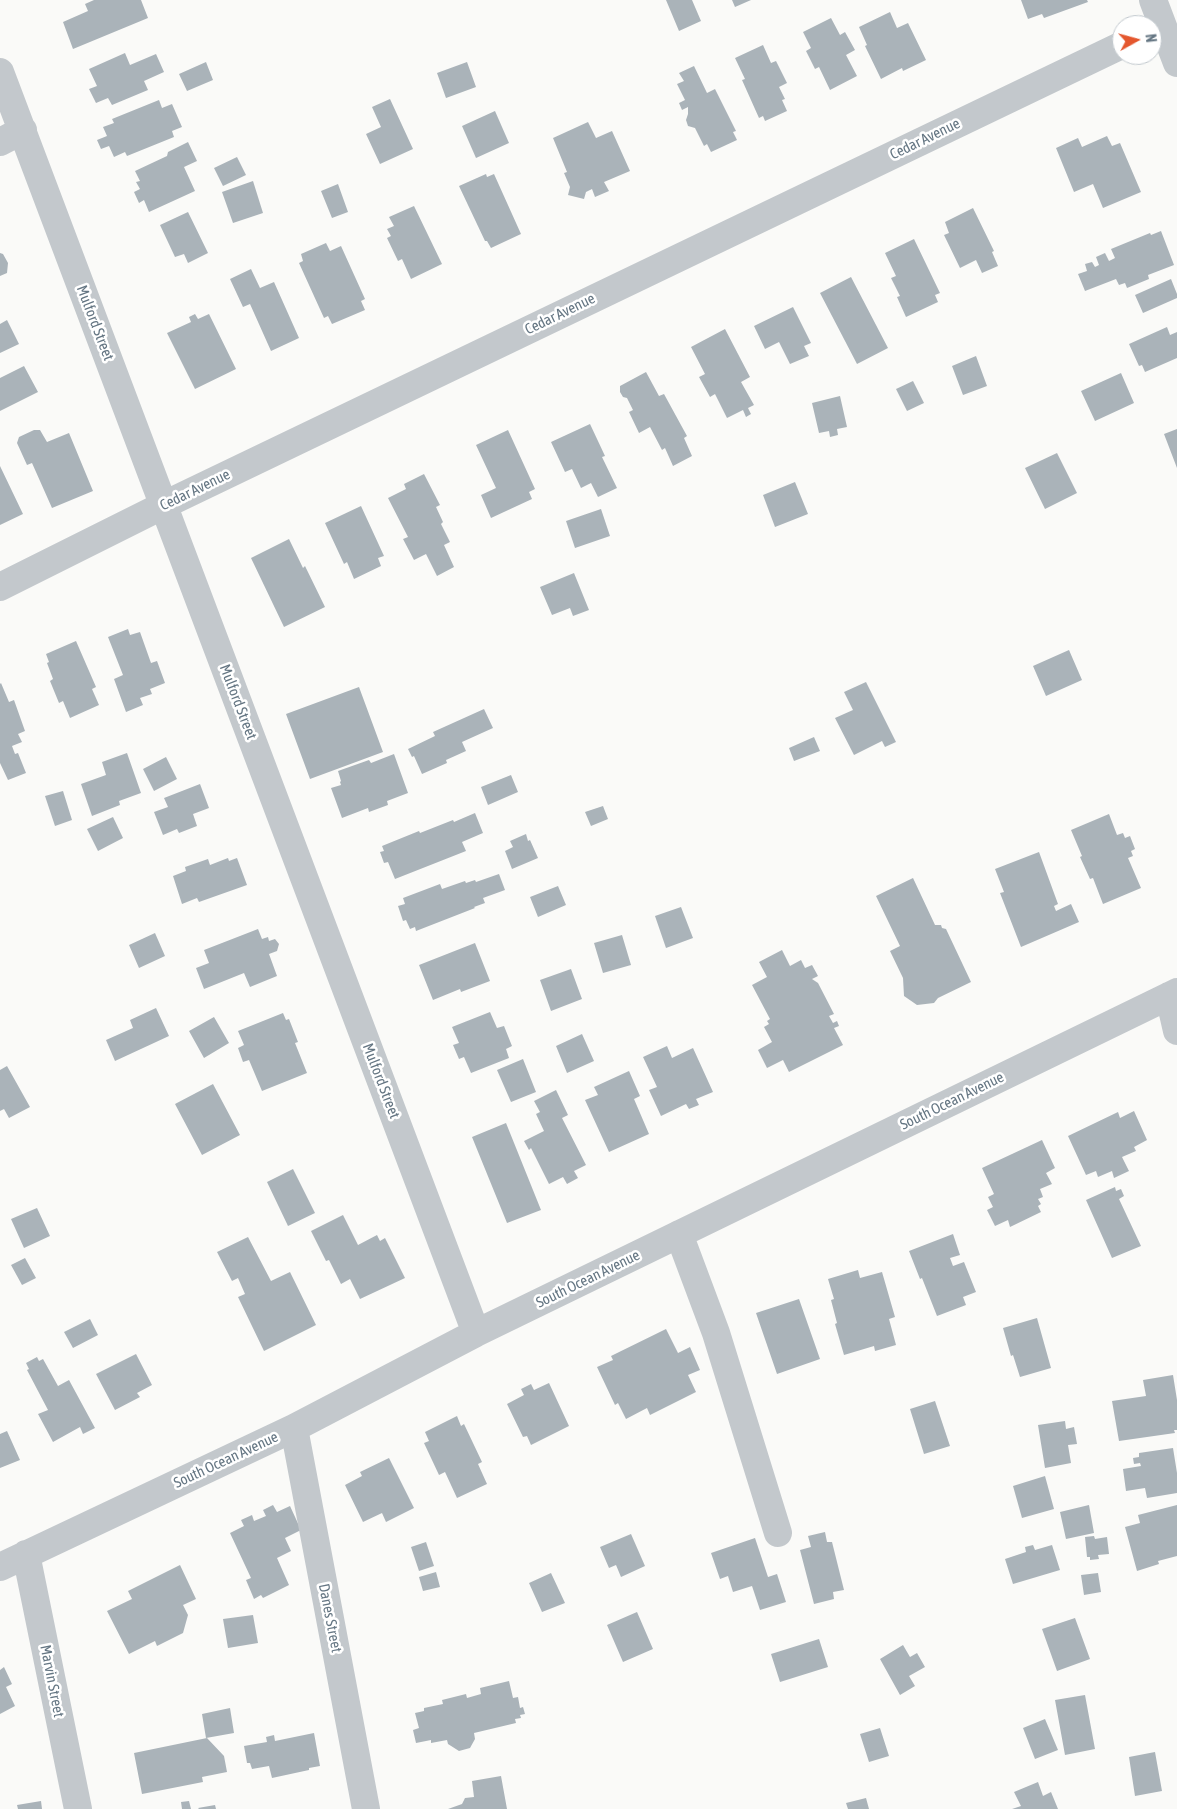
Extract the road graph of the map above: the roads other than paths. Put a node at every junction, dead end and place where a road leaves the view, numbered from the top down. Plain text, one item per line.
1 (1153, 0) edge
2 (1164, 25) edge
3 (1112, 50) edge
4 (1177, 63) edge
5 (0, 72) edge
6 (11, 136) edge
7 (164, 505) junction
8 (0, 587) edge
9 (1173, 994) edge
10 (1177, 1031) edge
11 (679, 1234) junction
12 (476, 1334) junction
13 (294, 1428) junction
14 (778, 1533) dead end
15 (26, 1554) junction
16 (0, 1567) edge
17 (78, 1809) edge
18 (366, 1809) edge

1 - 2 street
2 - 4 street
3 - 7 street, Cedar Avenue
5 - 6 street, Mulford Street
6 - 7 street, Mulford Street
7 - 8 street, Cedar Avenue
7 - 12 street, Mulford Street
9 - 10 street
9 - 11 street, South Ocean Avenue
11 - 12 street, South Ocean Avenue
11 - 14 street
12 - 13 street, South Ocean Avenue
13 - 15 street, South Ocean Avenue
13 - 18 street, Danes Street
15 - 16 street, South Ocean Avenue
15 - 17 street, Marvin Street

